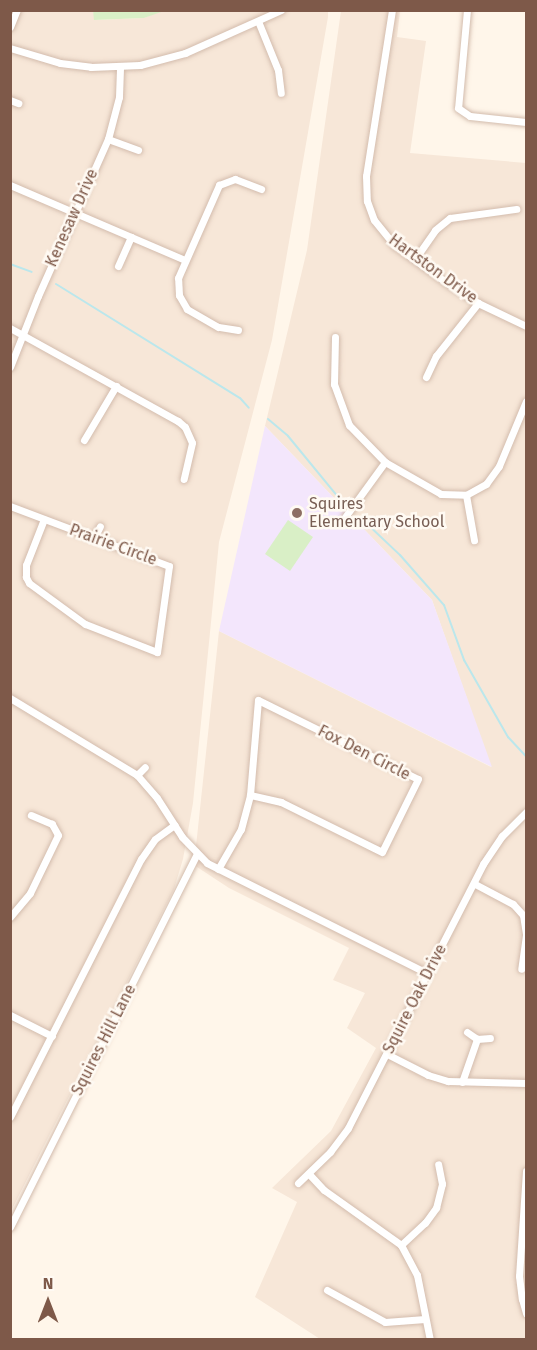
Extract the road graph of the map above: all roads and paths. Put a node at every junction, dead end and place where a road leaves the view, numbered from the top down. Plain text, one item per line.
1 (17, 10) edge
2 (281, 10) edge
3 (392, 10) edge
4 (467, 10) edge
5 (258, 21) junction
6 (10, 27) edge
7 (10, 48) edge
8 (120, 66) junction
9 (281, 93) dead end
10 (526, 122) edge
11 (108, 139) junction
12 (138, 150) dead end
13 (10, 185) edge
14 (261, 189) dead end
15 (516, 209) dead end
16 (75, 212) junction
17 (131, 237) junction
18 (415, 259) junction
19 (185, 260) junction
20 (118, 266) dead end
21 (478, 303) junction
22 (526, 326) edge
23 (10, 328) edge
24 (238, 330) dead end
25 (24, 333) junction
26 (335, 337) dead end
27 (10, 367) edge
28 (426, 377) dead end
29 (116, 386) junction
30 (526, 402) edge
31 (84, 440) dead end
32 (385, 462) junction
33 (184, 479) dead end
34 (466, 495) junction
35 (10, 506) edge
36 (345, 517) dead end
37 (44, 519) junction
38 (100, 526) dead end
39 (94, 538) junction
40 (474, 540) dead end
41 (10, 698) edge
42 (145, 767) dead end
43 (137, 775) junction
44 (249, 795) junction
45 (526, 812) edge
46 (31, 815) dead end
47 (174, 825) junction
48 (197, 854) junction
49 (218, 869) junction
50 (475, 884) junction
51 (10, 917) edge
52 (521, 969) dead end
53 (427, 973) junction
54 (10, 1015) edge
55 (467, 1032) dead end
56 (52, 1035) junction
57 (490, 1038) dead end
58 (477, 1039) junction
59 (387, 1054) junction
60 (462, 1082) junction
61 (526, 1083) edge
62 (12, 1113) edge
63 (438, 1164) dead end
64 (526, 1171) edge
65 (309, 1174) junction
66 (298, 1183) dead end
67 (10, 1227) edge
68 (401, 1245) junction
69 (327, 1290) dead end
70 (526, 1313) edge
71 (425, 1319) junction
72 (430, 1340) edge

1 - 6 street
2 - 5 street
3 - 18 street, Hartston Drive
4 - 10 street
5 - 8 street
5 - 9 street
7 - 8 street
8 - 11 street, Kenesaw Drive
11 - 12 street
11 - 16 street, Kenesaw Drive
13 - 16 street
14 - 19 street
15 - 18 street
16 - 17 street
16 - 25 street, Kenesaw Drive
17 - 19 street
17 - 20 street
18 - 21 street, Hartston Drive
19 - 24 street
21 - 22 street, Hartston Drive
21 - 28 street
23 - 25 street
25 - 27 street, Kenesaw Drive
25 - 29 street
26 - 32 street
29 - 31 street
29 - 33 street
30 - 34 street
32 - 34 street
32 - 36 street
34 - 40 street
35 - 37 street, Prairie Circle
37 - 39 street, Prairie Circle
37 - 39 street, Prairie Circle
38 - 39 street
41 - 43 street
42 - 43 street
43 - 47 street
44 - 44 street, Fox Den Circle
44 - 49 street, Fox Den Circle
45 - 50 street, Squire Oak Drive
46 - 51 street
47 - 48 street
47 - 56 street
48 - 49 street
48 - 67 street, Squires Hill Lane
49 - 53 street
50 - 52 street
50 - 53 street, Squire Oak Drive
53 - 59 street, Squire Oak Drive
54 - 56 street
55 - 58 street
56 - 62 street
57 - 58 street
58 - 60 street
59 - 60 street
59 - 65 street, Squire Oak Drive
60 - 61 street
63 - 68 street
64 - 70 street
65 - 66 street, Squire Oak Drive
65 - 68 street
68 - 71 street
69 - 71 street
71 - 72 street

